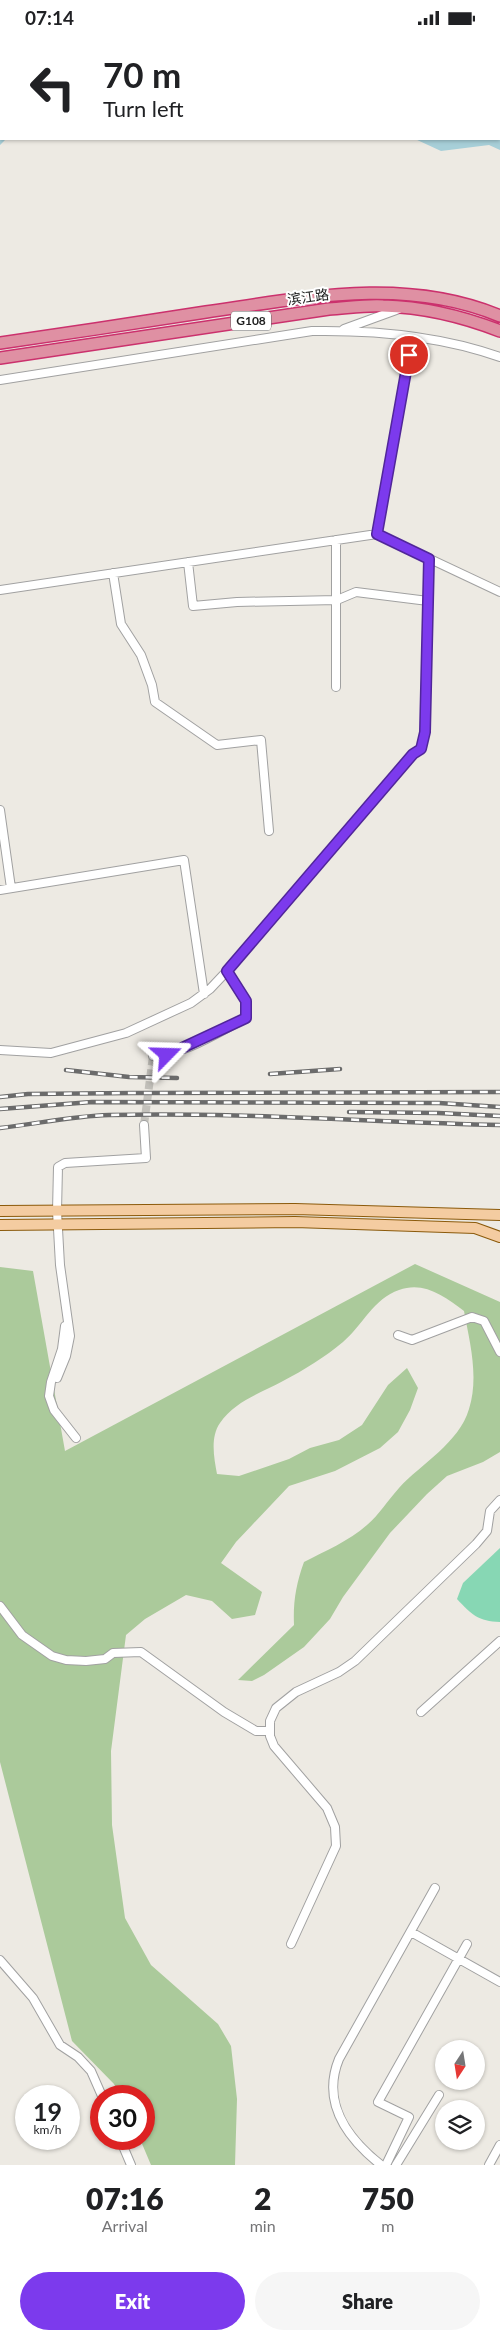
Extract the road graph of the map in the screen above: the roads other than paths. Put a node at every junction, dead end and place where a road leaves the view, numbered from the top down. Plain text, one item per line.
1 (402, 308) junction
2 (500, 316) edge
3 (340, 331) junction
4 (500, 331) edge
5 (412, 337) junction
6 (0, 343) edge
7 (500, 357) edge
8 (0, 358) edge
9 (0, 381) edge
10 (377, 534) junction
11 (336, 540) junction
12 (429, 559) junction
13 (188, 562) junction
14 (113, 573) junction
15 (0, 590) edge
16 (500, 592) edge
17 (337, 600) junction
18 (428, 601) junction
19 (336, 687) dead end
20 (0, 810) edge
21 (269, 831) dead end
22 (12, 889) junction
23 (0, 890) edge
24 (227, 971) junction
25 (204, 993) junction
26 (0, 1050) edge
27 (153, 1056) dead end
28 (144, 1125) tunnel mouth
29 (0, 1211) edge
30 (57, 1211) junction
31 (500, 1215) edge
32 (58, 1224) junction
33 (0, 1225) edge
34 (500, 1237) edge
35 (66, 1311) junction
36 (398, 1335) dead end
37 (500, 1352) edge
38 (57, 1378) dead end
39 (76, 1438) dead end
40 (500, 1500) edge
41 (0, 1606) edge
42 (500, 1641) edge
43 (421, 1712) dead end
44 (269, 1731) junction
45 (435, 1888) dead end
46 (411, 1932) junction
47 (291, 1944) dead end
48 (467, 1945) dead end
49 (0, 1960) edge
50 (458, 1960) junction
51 (500, 1981) edge
52 (97, 2085) edge
53 (439, 2095) dead end
54 (500, 2145) edge
55 (125, 2150) edge
56 (131, 2165) edge
57 (381, 2165) edge
58 (386, 2165) edge
59 (396, 2165) edge
60 (488, 2165) edge

1 - 3 street
1 - 4 highway, 滨江路 / G108
1 - 8 highway, 滨江路 / G108
2 - 6 highway, 滨江路 / G108
3 - 5 street
3 - 9 street
5 - 7 street
5 - 10 street
10 - 11 street
10 - 12 street
11 - 13 street
11 - 17 street
12 - 16 street
12 - 18 street
13 - 14 street
13 - 17 street
14 - 15 street
14 - 21 street
17 - 18 street
17 - 19 street
18 - 24 street
20 - 22 street
22 - 23 street
22 - 25 street
24 - 25 street
24 - 27 street
25 - 26 street
28 - 30 street
29 - 30 main road
30 - 31 main road
30 - 32 street
32 - 33 main road
32 - 34 main road
32 - 35 street
35 - 38 street
35 - 39 street
36 - 37 street
40 - 44 street
41 - 44 street
42 - 43 street
44 - 47 street
45 - 46 street
46 - 50 street
46 - 57 street
48 - 50 street
49 - 52 street
50 - 51 street
50 - 58 street
53 - 59 street
54 - 60 street
55 - 56 street

